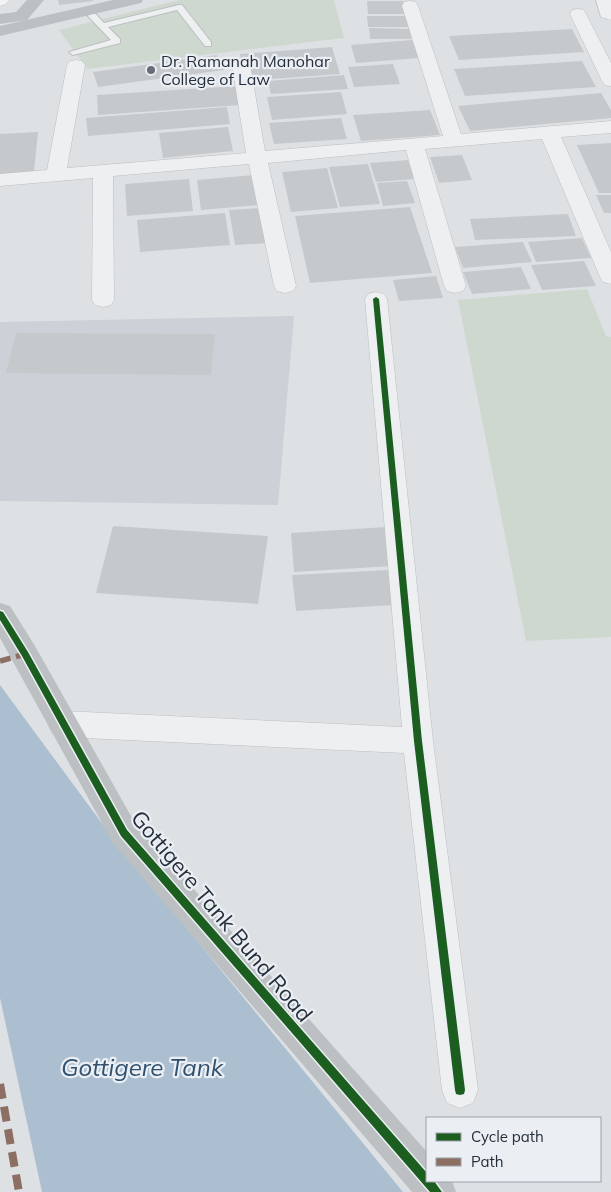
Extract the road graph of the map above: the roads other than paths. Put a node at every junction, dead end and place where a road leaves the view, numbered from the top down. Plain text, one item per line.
1 (36, 0) edge
2 (135, 0) edge
3 (604, 0) edge
4 (410, 6) dead end
5 (88, 11) junction
6 (578, 14) dead end
7 (611, 15) edge
8 (0, 19) edge
9 (102, 26) junction
10 (0, 31) edge
11 (208, 44) dead end
12 (75, 59) joint
13 (241, 65) dead end
14 (611, 81) edge
15 (611, 127) edge
16 (549, 132) junction
17 (454, 141) junction
18 (414, 144) junction
19 (258, 158) junction
20 (103, 171) junction
21 (56, 175) junction
22 (0, 180) edge
23 (611, 277) edge
24 (285, 286) dead end
25 (455, 286) dead end
26 (376, 299) dead end
27 (103, 300) dead end
28 (0, 614) edge
29 (64, 724) junction
30 (418, 741) junction
31 (460, 1090) dead end
32 (426, 1179) edge
33 (428, 1182) edge
34 (437, 1192) edge

1 - 8 street
2 - 5 street
3 - 7 street
4 - 17 street
5 - 9 lane
5 - 10 street
6 - 14 street
9 - 11 lane
9 - 12 lane
12 - 21 street
13 - 19 street
15 - 16 street
16 - 17 street
16 - 23 street
17 - 18 street
18 - 19 street
18 - 25 street
19 - 20 street
19 - 24 street
20 - 21 street
20 - 27 street
21 - 22 street
26 - 30 street
28 - 29 street, Gottigere Tank Bund Road
29 - 30 street
29 - 32 street, Gottigere Tank Bund Road
30 - 31 street
33 - 34 street, Gottigere Tank Bund Road

